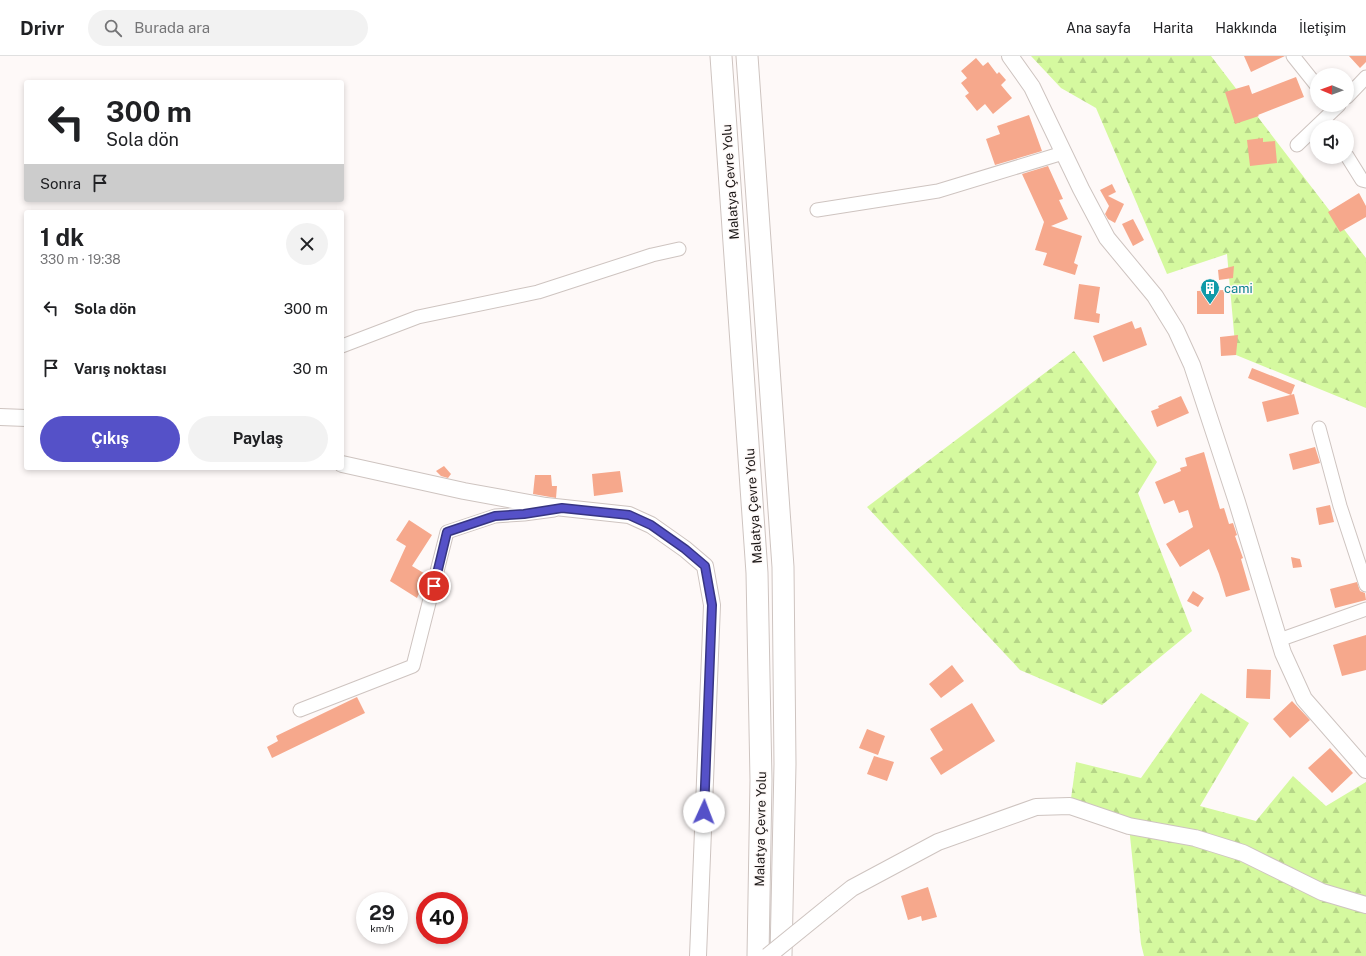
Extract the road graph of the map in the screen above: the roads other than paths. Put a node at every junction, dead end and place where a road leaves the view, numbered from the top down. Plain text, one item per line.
1 (721, 56) edge
2 (747, 56) edge
3 (1010, 56) edge
4 (1293, 56) edge
5 (1310, 77) edge
6 (1366, 77) edge
7 (1354, 90) edge
8 (1310, 135) edge
9 (1297, 145) dead end
10 (1063, 153) junction
11 (1352, 164) edge
12 (1366, 182) edge
13 (817, 210) dead end
14 (679, 249) dead end
15 (344, 345) edge
16 (0, 417) edge
17 (24, 418) edge
18 (1319, 428) dead end
19 (344, 464) edge
20 (562, 508) junction
21 (1366, 585) edge
22 (1366, 609) edge
23 (1279, 640) junction
24 (300, 710) dead end
25 (1366, 770) edge
26 (1366, 905) edge
27 (698, 956) edge
28 (758, 956) edge
29 (768, 956) edge
30 (780, 956) edge

1 - 28 highway, Malatya Çevre Yolu
2 - 30 highway, Malatya Çevre Yolu
3 - 10 street
4 - 5 street
6 - 7 street
8 - 9 street
10 - 13 street
10 - 23 street
11 - 12 street
14 - 15 street
16 - 17 street
18 - 21 street
19 - 20 street
20 - 24 street
20 - 27 street
22 - 23 street
23 - 25 street
26 - 29 street, bridge

